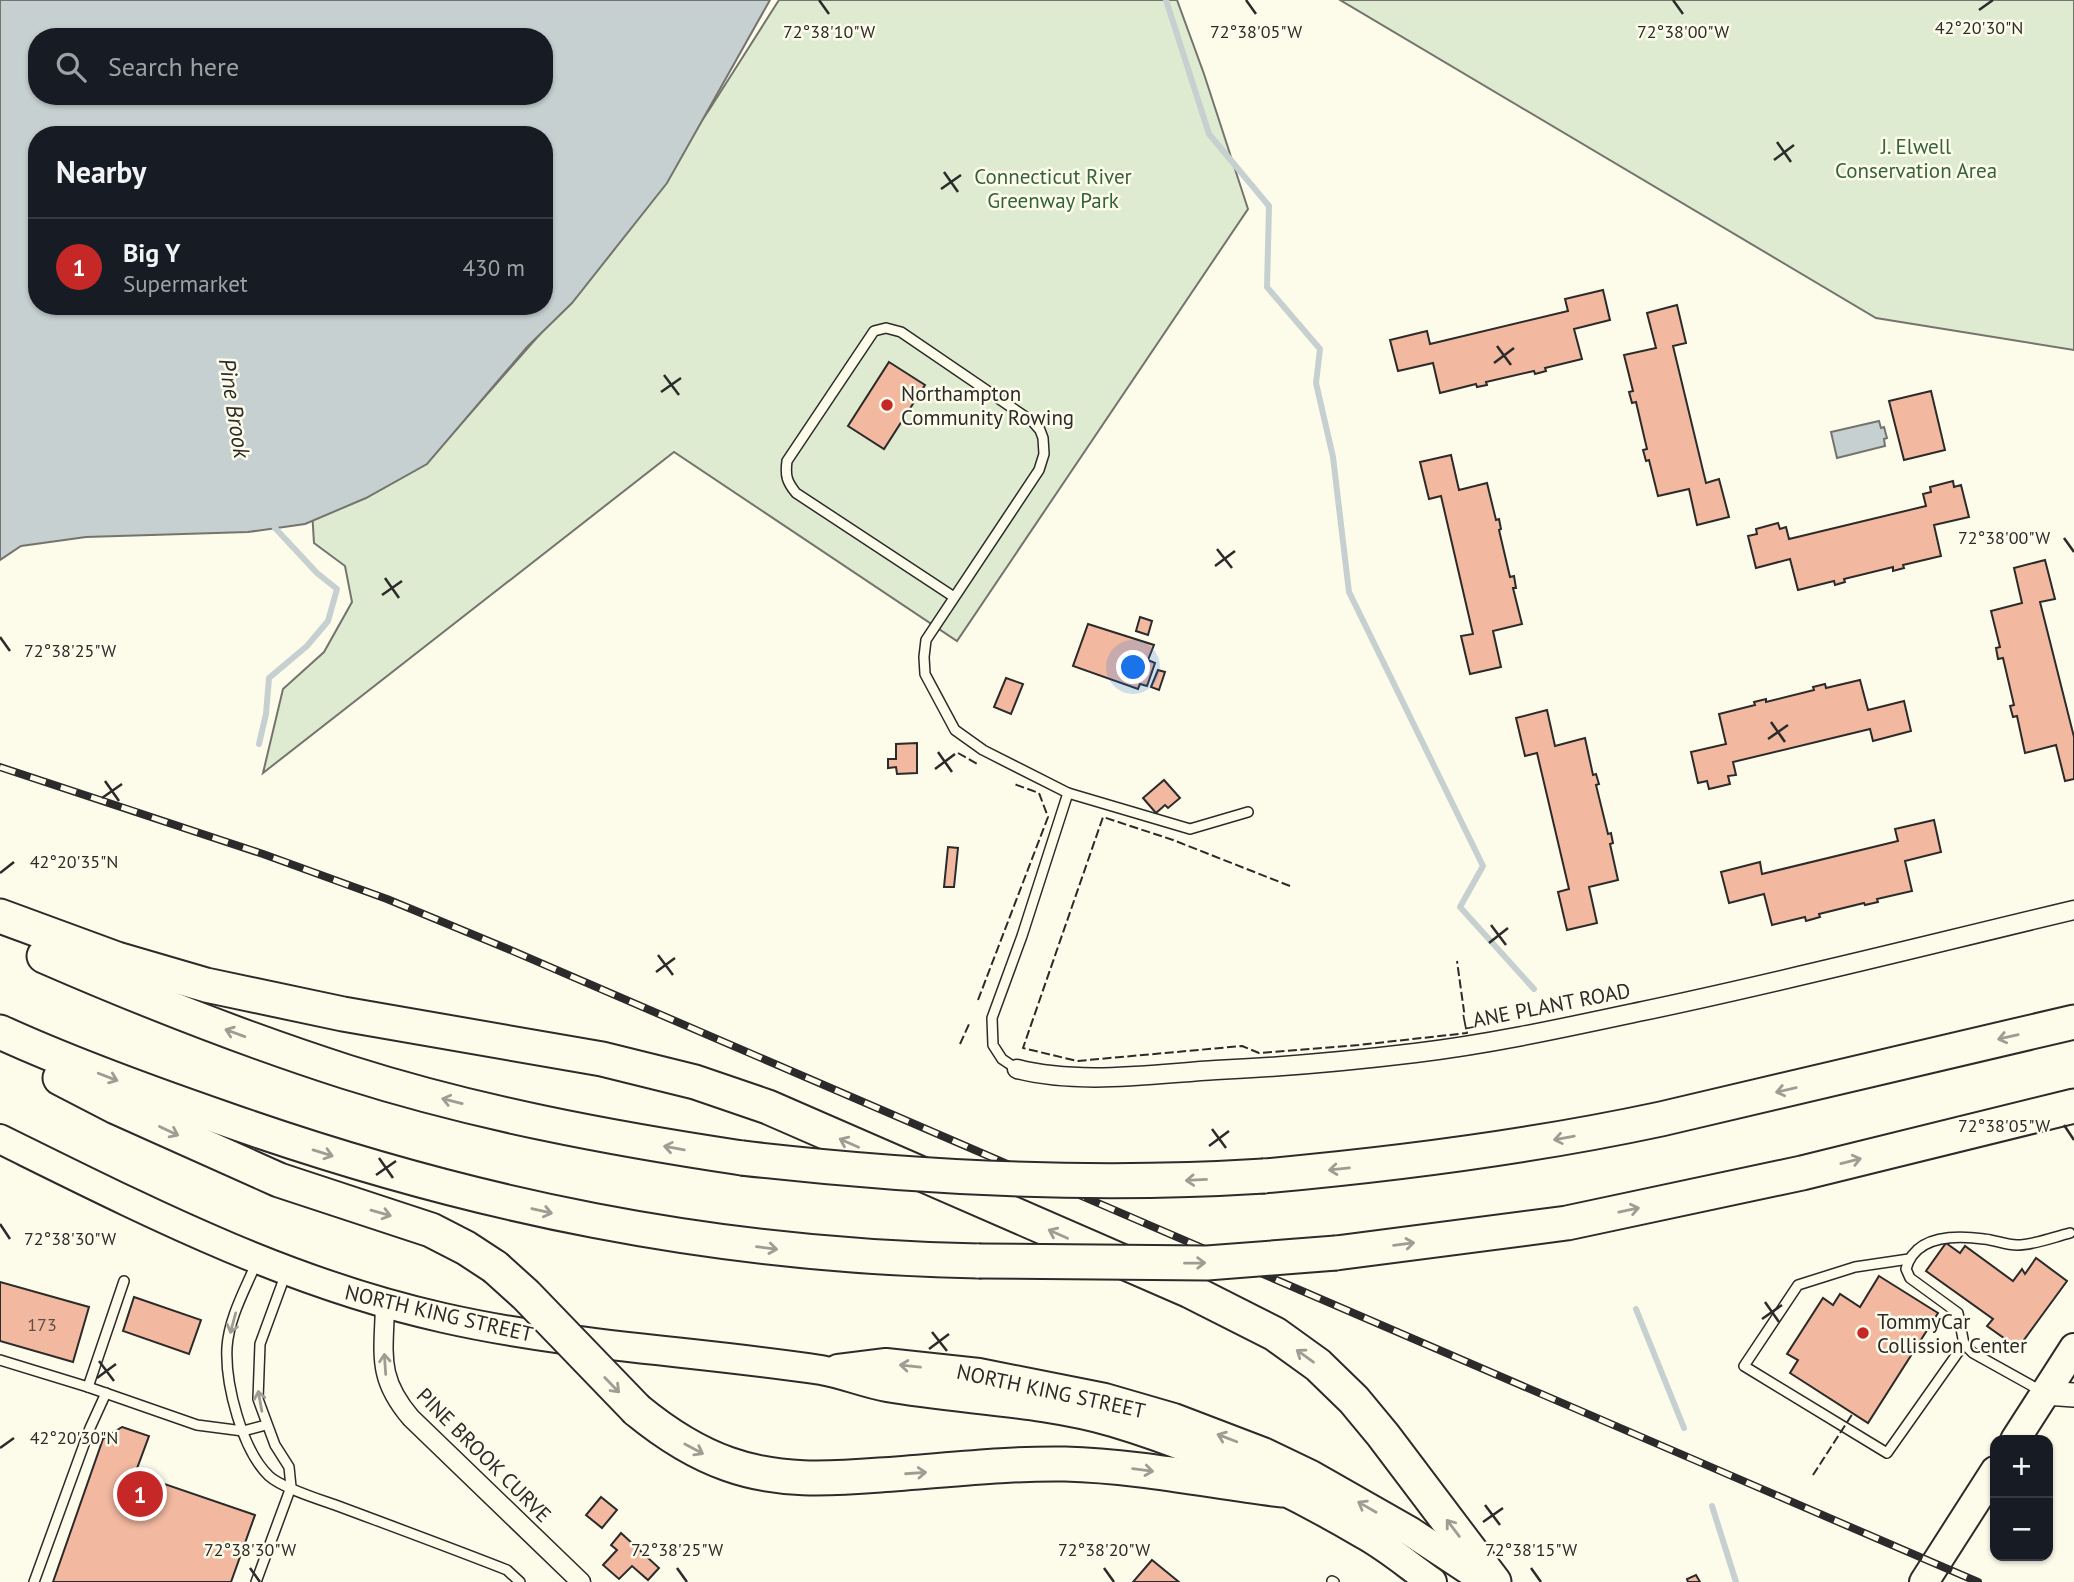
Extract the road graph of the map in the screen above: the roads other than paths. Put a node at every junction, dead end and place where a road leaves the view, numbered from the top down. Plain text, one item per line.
1 (954, 597) junction
2 (1068, 793) junction
3 (1248, 811) dead end
4 (2074, 910) edge
5 (0, 916) edge
6 (0, 936) edge
7 (2074, 1022) edge
8 (0, 1031) edge
9 (0, 1044) edge
10 (1017, 1069) joint
11 (2074, 1106) edge
12 (0, 1139) edge
13 (2070, 1233) dead end
14 (1909, 1259) junction
15 (257, 1260) junction
16 (286, 1272) junction
17 (124, 1281) dead end
18 (385, 1304) junction
19 (1964, 1344) junction
20 (2074, 1348) edge
21 (0, 1360) edge
22 (825, 1371) junction
23 (88, 1387) junction
24 (2045, 1392) junction
25 (106, 1393) junction
26 (2074, 1395) edge
27 (266, 1425) junction
28 (243, 1431) junction
29 (2018, 1435) edge
30 (1990, 1479) edge
31 (291, 1487) junction
32 (1281, 1490) junction
33 (34, 1582) edge
34 (256, 1582) edge
35 (520, 1582) edge
36 (581, 1582) edge
37 (1432, 1582) edge
38 (1487, 1582) edge
39 (1494, 1582) edge
40 (1924, 1582) edge

1 - 1 lane
1 - 2 lane
2 - 3 lane
2 - 10 lane
4 - 10 street, LANE PLANT ROAD
39 -> 5 highway
7 -> 6 highway, bridge
8 -> 11 highway, bridge
9 -> 32 highway, bridge
12 - 15 main road, NORTH KING STREET
13 - 14 lane
14 - 19 lane
14 - 19 lane
15 - 16 main road, NORTH KING STREET
15 -> 28 lane
16 - 18 main road, NORTH KING STREET
27 -> 16 lane
17 - 23 lane
18 - 22 main road, NORTH KING STREET
36 -> 18 street, PINE BROOK CURVE
19 - 24 lane
20 - 24 main road
21 - 23 lane
22 - 32 main road, NORTH KING STREET
38 -> 22 main road, NORTH KING STREET
23 - 25 lane
24 - 26 street
24 - 29 main road
25 - 28 lane
25 - 33 lane
27 - 28 lane
27 - 31 lane
28 - 31 lane
30 - 40 main road
31 - 34 lane
31 - 35 lane
32 - 37 main road, NORTH KING STREET

